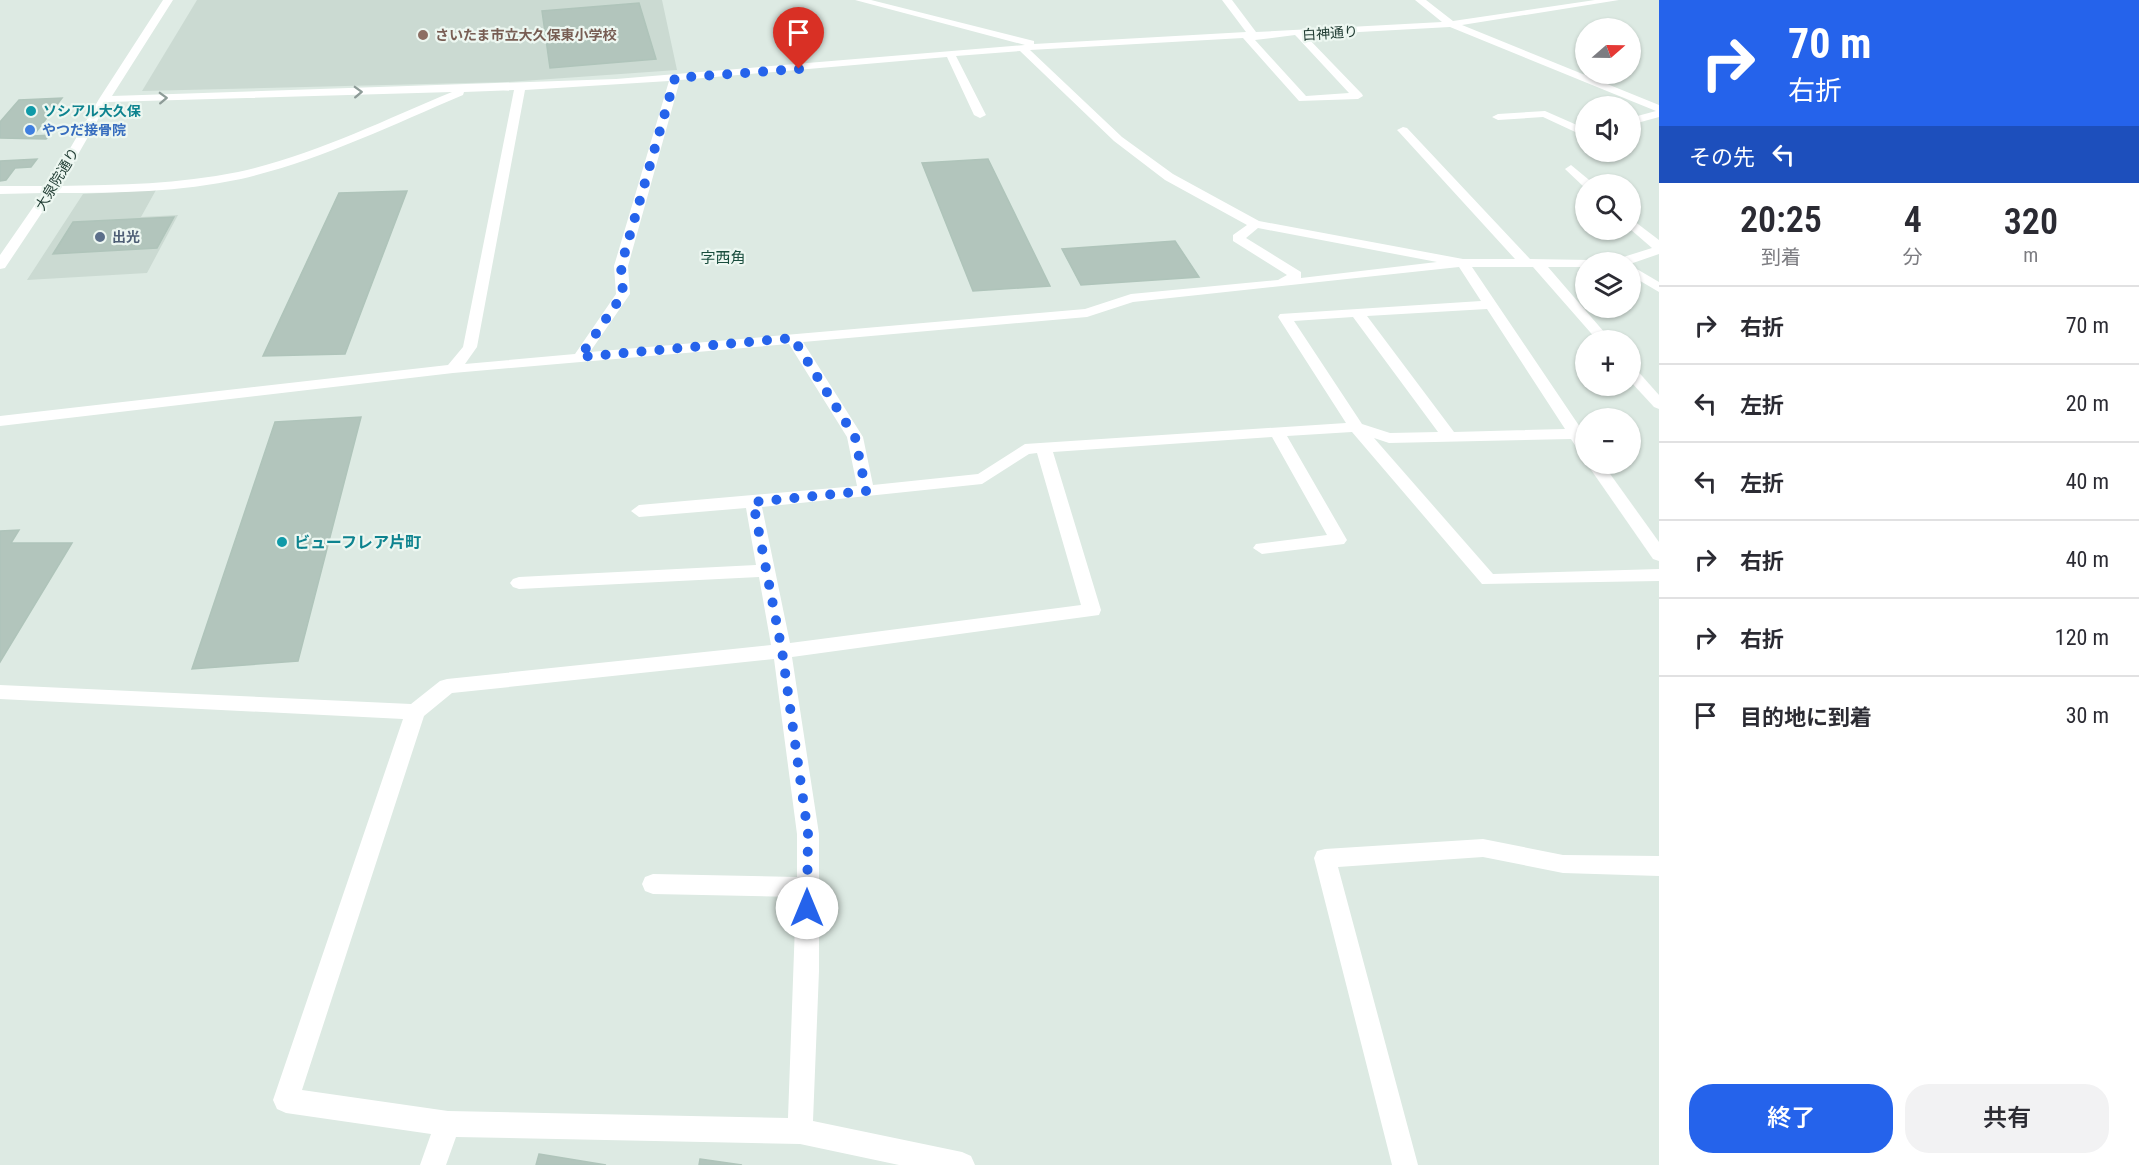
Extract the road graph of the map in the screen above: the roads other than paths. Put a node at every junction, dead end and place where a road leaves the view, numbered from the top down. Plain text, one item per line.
1 (168, 0) edge
2 (860, 0) edge
3 (1227, 0) edge
4 (1420, 0) edge
5 (1614, 0) edge
6 (1451, 24) junction
7 (1300, 35) junction
8 (1251, 37) junction
9 (1045, 46) junction
10 (1022, 48) junction
11 (950, 54) junction
12 (675, 78) junction
13 (520, 87) junction
14 (469, 89) junction
15 (104, 99) junction
16 (1659, 109) edge
17 (1659, 114) edge
18 (980, 115) dead end
19 (1498, 117) dead end
20 (1641, 119) edge
21 (1575, 129) edge
22 (1403, 130) dead end
23 (1571, 169) dead end
24 (1577, 174) edge
25 (52, 189) junction
26 (0, 190) edge
27 (1255, 224) junction
28 (1641, 232) edge
29 (1659, 248) edge
30 (1641, 255) edge
31 (1463, 263) junction
32 (1532, 263) junction
33 (1575, 263) edge
34 (0, 266) edge
35 (1641, 276) edge
36 (1281, 284) junction
37 (1659, 288) edge
38 (1490, 305) junction
39 (1357, 314) junction
40 (1595, 330) edge
41 (793, 338) junction
42 (580, 357) junction
43 (453, 369) junction
44 (1641, 384) edge
45 (1659, 404) edge
46 (0, 421) edge
47 (1356, 427) junction
48 (1277, 432) junction
49 (1575, 434) joint
50 (1450, 437) junction
51 (1044, 448) junction
52 (1602, 474) edge
53 (866, 491) junction
54 (753, 502) junction
55 (639, 511) dead end
56 (1262, 548) dead end
57 (1659, 555) edge
58 (766, 571) junction
59 (1659, 575) edge
60 (519, 583) dead end
61 (782, 651) junction
62 (0, 692) edge
63 (415, 712) junction
64 (1659, 866) edge
65 (653, 884) dead end
66 (807, 887) junction
67 (448, 1124) junction
68 (800, 1131) junction
69 (433, 1165) edge
70 (962, 1165) edge
71 (1405, 1165) edge

1 - 15 street, 大泉院通り
2 - 9 street
3 - 8 street
4 - 6 street
5 - 6 street, 白神通り
6 - 7 street, 白神通り
6 - 16 street
7 - 8 street, 白神通り
7 - 8 street
8 - 9 street, 白神通り
9 - 10 street
10 - 11 street
10 - 27 street
11 - 12 street
11 - 18 street
12 - 13 street
12 - 42 street
13 - 14 street
13 - 43 street
15 -> 14 street
14 - 25 street
15 - 25 street, 大泉院通り
17 - 20 street
19 - 21 street
22 - 32 street
23 - 24 street
25 - 26 street
25 - 34 street, 大泉院通り
27 - 31 street
27 - 36 street
28 - 29 street
29 - 30 street
31 - 32 street
31 - 36 street
31 - 38 street
32 - 33 street
32 - 40 street
35 - 37 street
36 - 41 street
38 - 39 street
38 - 49 street
39 - 47 street
39 - 50 street
41 - 42 street
41 - 53 street
42 - 43 street
43 - 46 street
44 - 45 street
47 - 48 street
47 - 50 street
47 - 59 street
48 - 51 street
48 - 56 street
49 - 50 street
51 - 53 street
51 - 61 street
52 - 57 street
53 - 54 street
54 - 55 street
54 - 58 street
58 - 60 street
58 - 61 street
61 - 63 street
61 - 66 street
62 - 63 street
63 - 67 street
64 - 71 street
65 - 66 street
66 - 68 street
67 - 68 street
67 - 69 street
68 - 70 street

